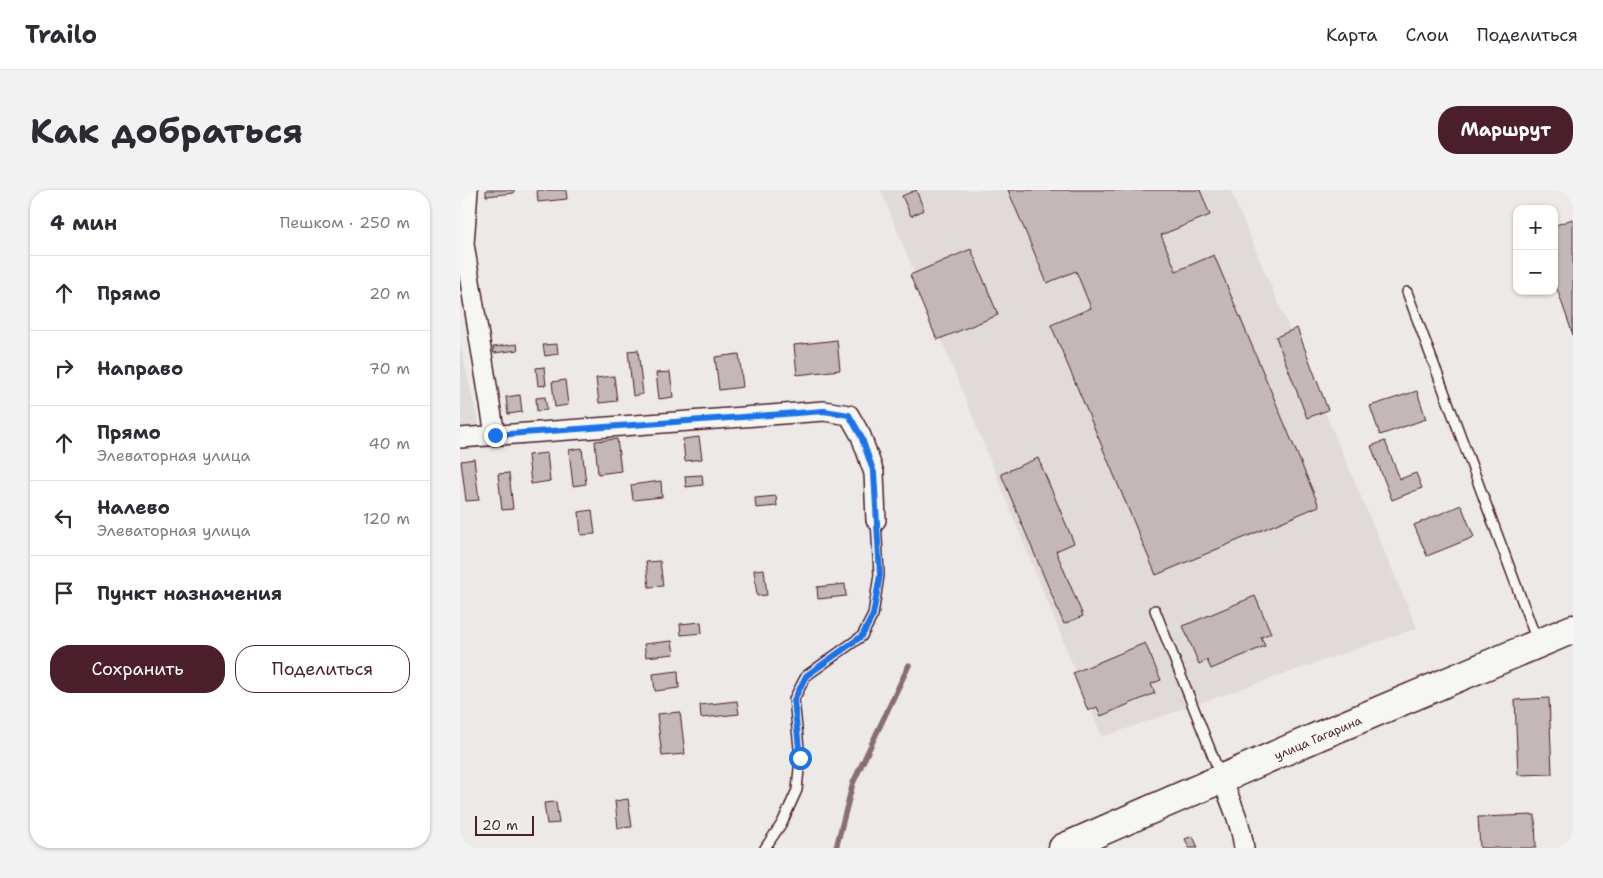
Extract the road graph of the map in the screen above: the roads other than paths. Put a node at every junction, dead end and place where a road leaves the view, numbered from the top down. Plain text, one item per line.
1 (468, 190) edge
2 (463, 214) edge
3 (1407, 292) dead end
4 (495, 435) junction
5 (460, 438) edge
6 (876, 520) joint
7 (1155, 610) dead end
8 (1573, 629) edge
9 (1538, 644) junction
10 (1222, 780) junction
11 (765, 848) edge
12 (1063, 848) edge
13 (1244, 848) edge

1 - 2 street
2 - 4 street
3 - 9 lane
4 - 5 street
4 - 6 street
6 - 11 lane
7 - 10 lane
8 - 9 main road, улица Гагарина
9 - 10 main road, улица Гагарина
10 - 12 main road, улица Гагарина
10 - 13 street

